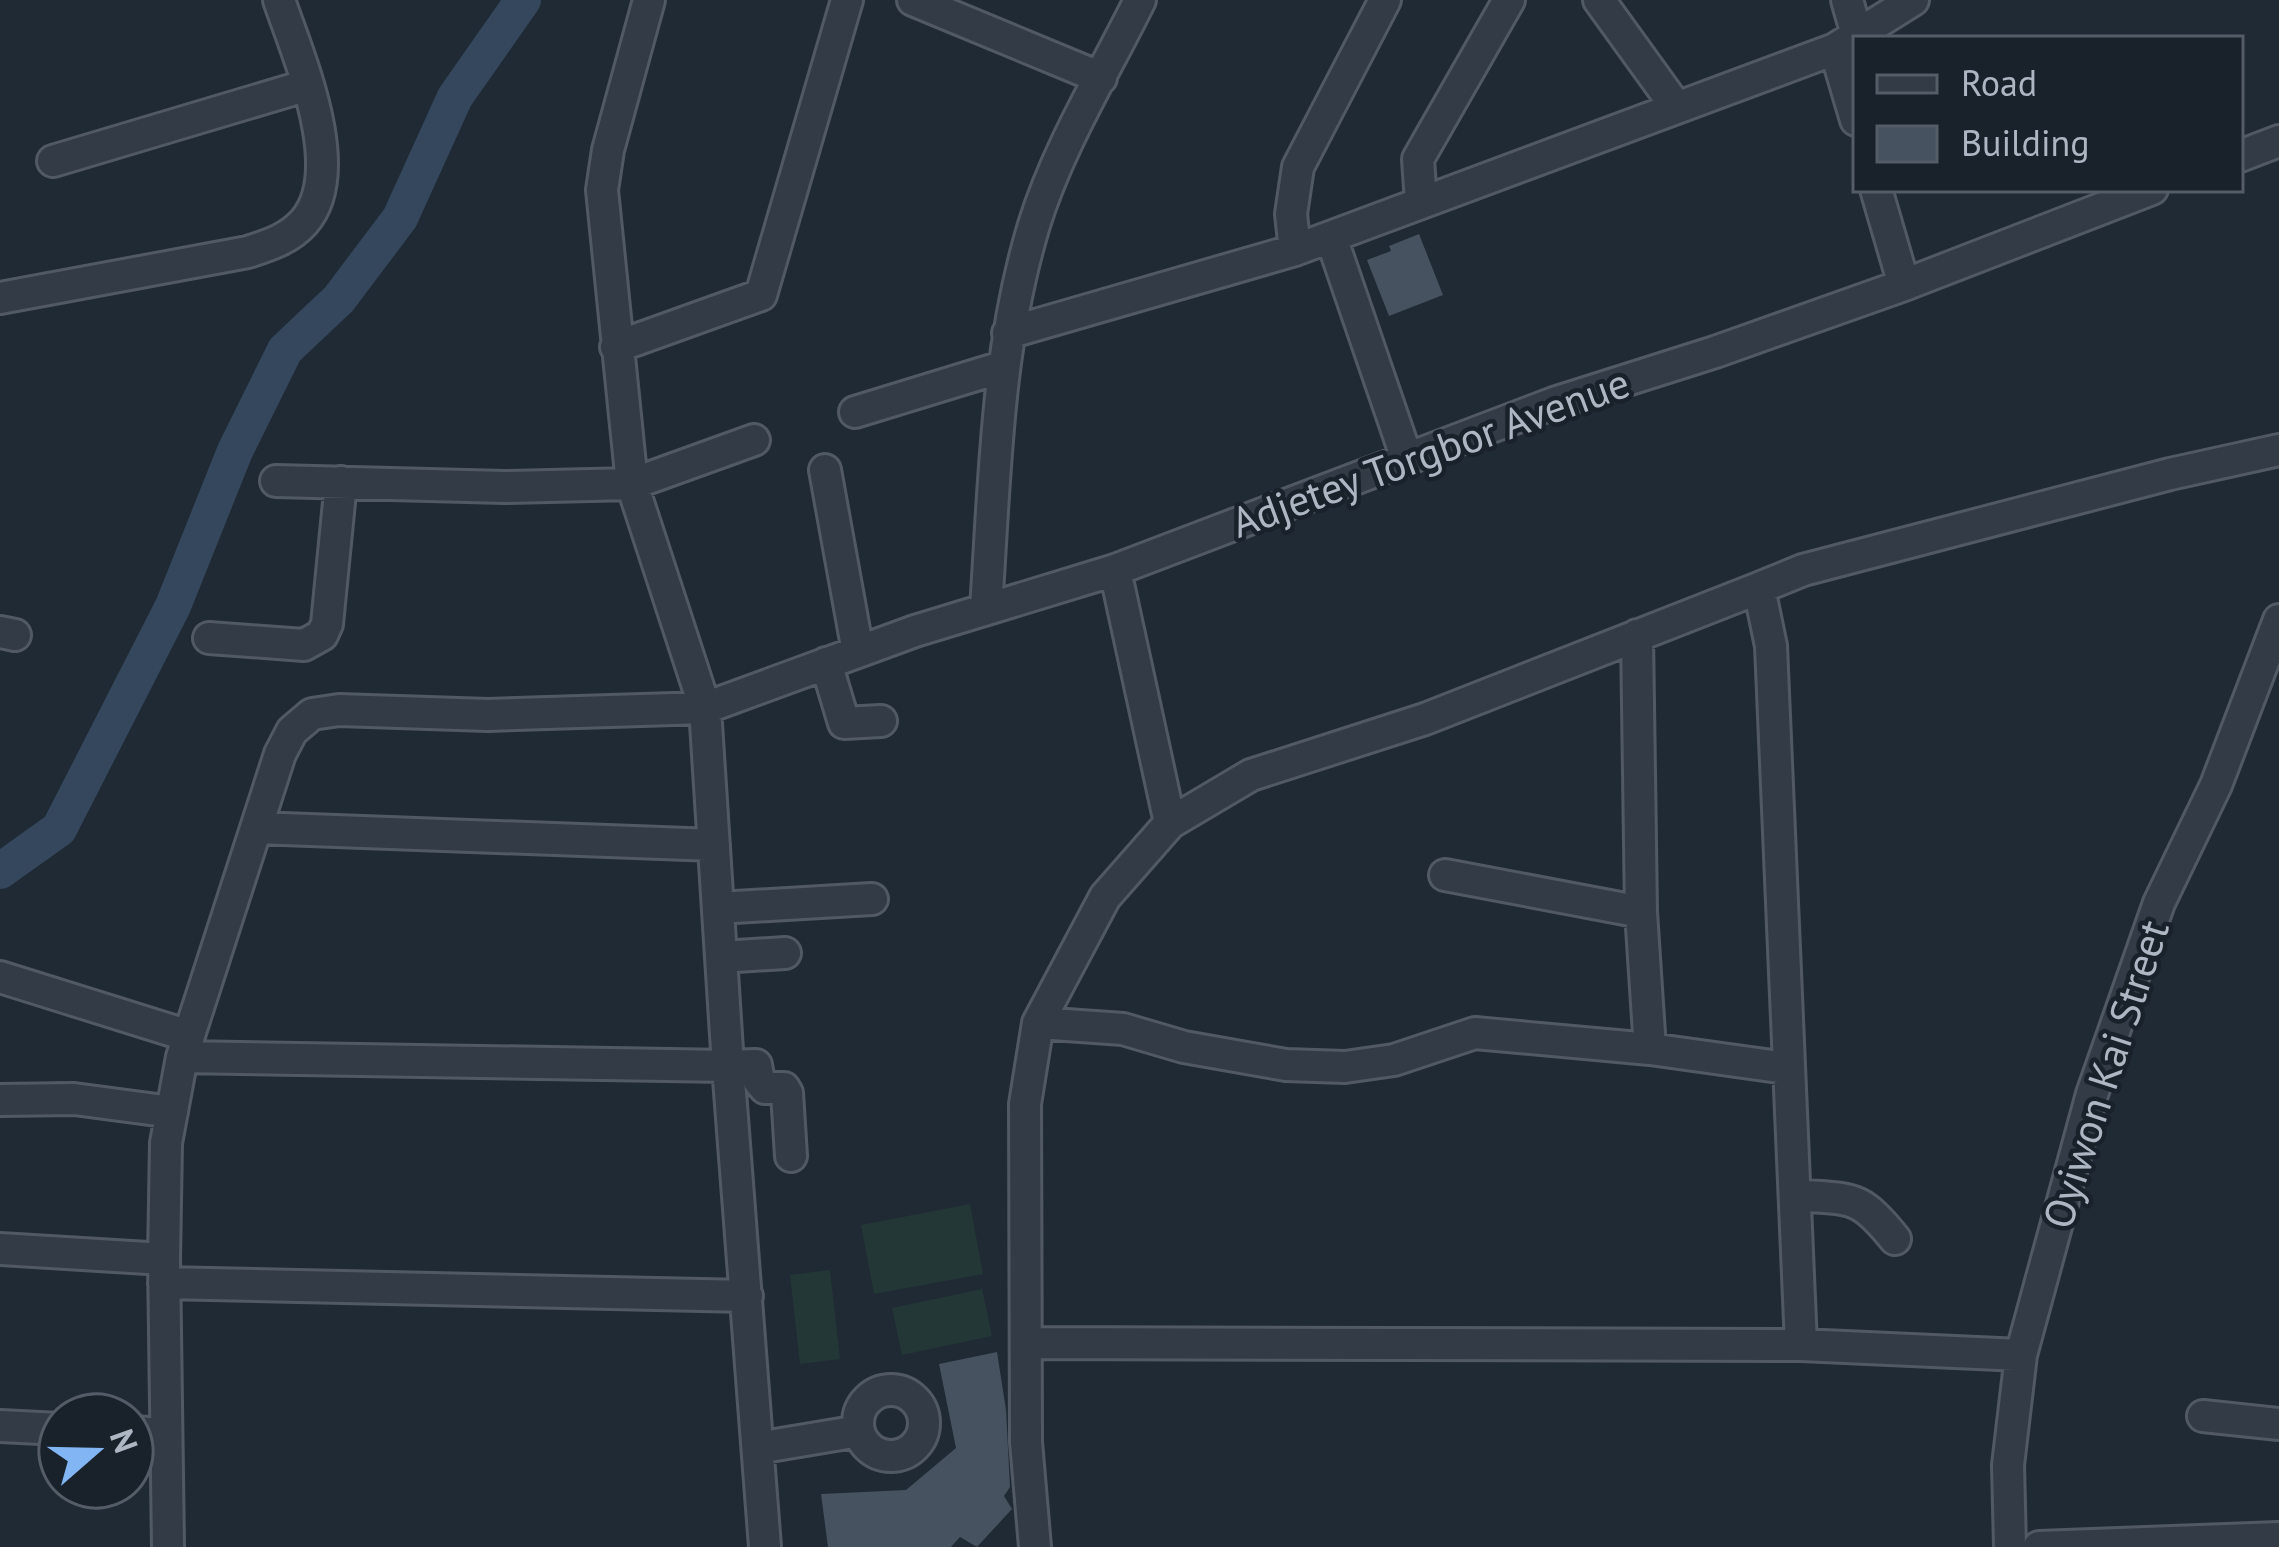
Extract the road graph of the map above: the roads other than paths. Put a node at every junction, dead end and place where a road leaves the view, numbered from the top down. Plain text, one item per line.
1 (279, 0) edge
2 (649, 0) edge
3 (847, 0) edge
4 (913, 0) edge
5 (1140, 0) edge
6 (1385, 0) edge
7 (1509, 0) edge
8 (1599, 0) edge
9 (1847, 0) edge
10 (1913, 0) edge
11 (1856, 36) edge
12 (1853, 38) edge
13 (1846, 42) junction
14 (1101, 78) junction
15 (308, 85) junction
16 (1853, 97) edge
17 (1677, 108) junction
18 (2279, 141) edge
19 (2243, 155) edge
20 (53, 161) dead end
21 (1877, 192) edge
22 (2144, 192) edge
23 (1421, 203) junction
24 (1331, 237) junction
25 (1295, 250) junction
26 (1904, 285) junction
27 (0, 298) edge
28 (1008, 333) junction
29 (616, 347) junction
30 (1002, 367) junction
31 (855, 412) dead end
32 (754, 440) dead end
33 (2279, 450) edge
34 (1407, 459) junction
35 (825, 470) dead end
36 (276, 481) dead end
37 (341, 482) junction
38 (632, 484) junction
39 (1115, 569) junction
40 (1759, 588) junction
41 (986, 608) junction
42 (1637, 635) junction
43 (2276, 637) edge
44 (209, 638) dead end
45 (858, 652) junction
46 (826, 663) junction
47 (706, 708) junction
48 (881, 721) dead end
49 (1170, 823) junction
50 (256, 829) junction
51 (714, 845) junction
52 (1444, 875) dead end
53 (872, 899) dead end
54 (718, 908) junction
55 (1641, 912) junction
56 (785, 953) dead end
57 (721, 957) junction
58 (0, 977) edge
59 (1038, 1023) junction
60 (185, 1047) junction
61 (1650, 1049) junction
62 (728, 1066) junction
63 (1786, 1068) junction
64 (0, 1100) edge
65 (172, 1112) junction
66 (791, 1156) dead end
67 (1796, 1195) junction
68 (1895, 1239) dead end
69 (0, 1249) edge
70 (164, 1271) junction
71 (747, 1296) junction
72 (1028, 1343) junction
73 (1801, 1345) junction
74 (2021, 1355) junction
75 (2203, 1416) dead end
76 (2279, 1424) edge
77 (0, 1426) edge
78 (36, 1428) edge
79 (859, 1431) dead end
80 (156, 1433) edge
81 (166, 1434) junction
82 (758, 1448) junction
83 (2279, 1538) edge
84 (168, 1547) edge
85 (765, 1547) edge
86 (1035, 1547) edge
87 (2010, 1547) edge
88 (2039, 1547) edge

1 - 15 street
2 - 29 street
3 - 29 street
4 - 14 street
5 - 14 street
6 - 25 street
7 - 23 street
8 - 17 street
9 - 13 street
10 - 11 street
12 - 13 street
13 - 16 street
13 - 17 street
14 - 28 street
15 - 20 street
15 - 27 street
17 - 23 street
18 - 19 street
21 - 26 street
22 - 26 street, Adjetey Torgbor Avenue
23 - 24 street
24 - 25 street
24 - 34 street
25 - 28 street
26 - 34 street, Adjetey Torgbor Avenue
28 - 30 street
29 - 38 street
30 - 31 street
30 - 41 street
32 - 38 street
33 - 40 street
34 - 39 street, Adjetey Torgbor Avenue
35 - 45 street
36 - 37 street
37 - 38 street
37 - 44 street
38 - 47 street
39 - 41 street, Adjetey Torgbor Avenue
39 - 49 street
40 - 42 street
40 - 63 street
41 - 45 street, Adjetey Torgbor Avenue
42 - 49 street
42 - 55 street
43 - 74 street, Oyiwon Kai Street
45 - 46 street, Adjetey Torgbor Avenue
46 - 47 street, Adjetey Torgbor Avenue
46 - 48 street
47 - 50 street, Adjetey Torgbor Avenue
47 - 51 street
49 - 59 street
50 - 51 street
50 - 60 street
51 - 54 street
52 - 55 street
53 - 54 street
54 - 57 street
55 - 61 street
56 - 57 street
57 - 62 street
58 - 60 street
59 - 61 street
59 - 72 street
60 - 62 street
60 - 65 street
61 - 63 street
62 - 66 street
62 - 71 street
63 - 67 street
64 - 65 street
65 - 70 street
67 - 68 street
67 - 73 street
69 - 70 street
70 - 71 street
70 - 81 street
71 - 82 street
72 - 73 street
72 - 86 street
73 - 74 street
74 - 87 street, Oyiwon Kai Street
75 - 76 street
77 - 78 street
79 - 82 street
80 - 81 street
81 - 84 street
82 - 85 street
83 - 88 street

